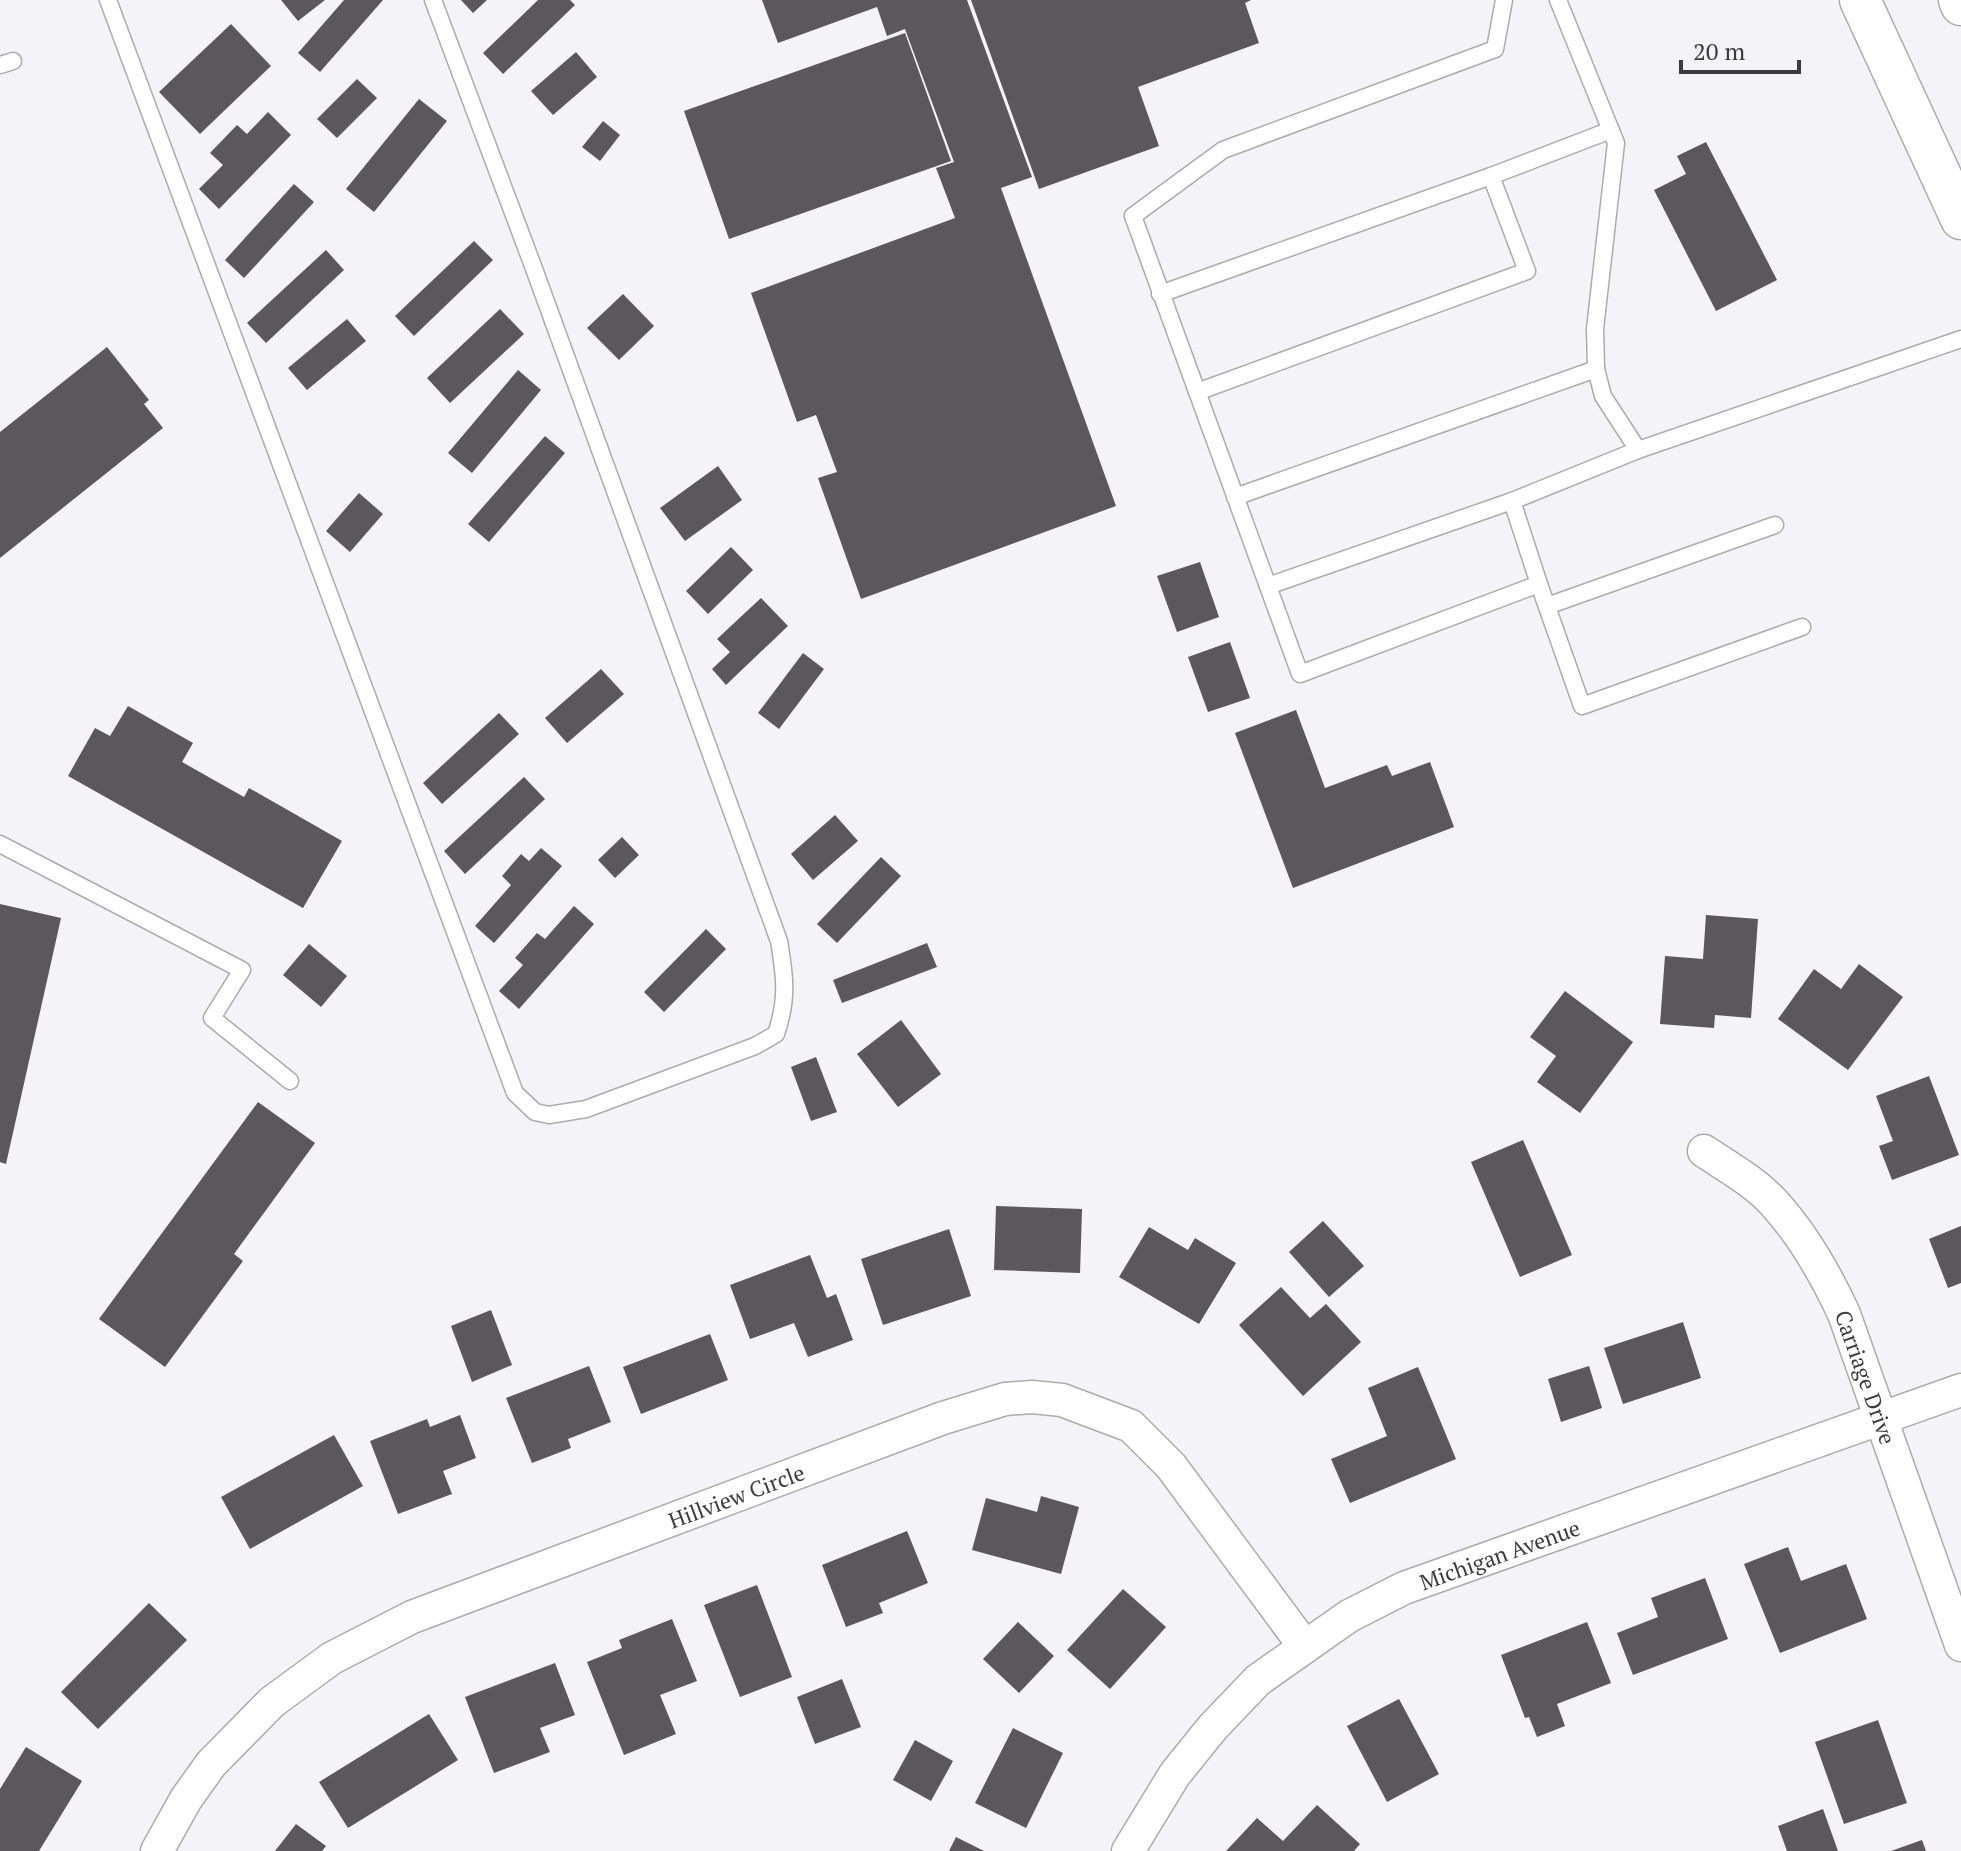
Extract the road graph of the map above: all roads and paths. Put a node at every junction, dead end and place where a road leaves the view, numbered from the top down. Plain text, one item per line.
1 (108, 0) edge
2 (433, 0) edge
3 (1504, 0) edge
4 (1558, 0) edge
5 (1860, 0) edge
6 (1611, 130) junction
7 (1491, 176) junction
8 (1961, 219) edge
9 (1160, 294) junction
10 (1961, 339) edge
11 (1596, 369) junction
12 (1197, 392) junction
13 (1638, 450) junction
14 (1235, 497) junction
15 (1512, 501) junction
16 (1775, 525) dead end
17 (1539, 584) junction
18 (1268, 586) junction
19 (1547, 606) junction
20 (1802, 627) dead end
21 (0, 844) edge
22 (290, 1081) dead end
23 (1704, 1151) dead end
24 (1961, 1390) edge
25 (1882, 1418) junction
26 (1961, 1645) edge
27 (1305, 1647) junction
28 (157, 1851) edge
29 (1128, 1851) edge

1 - 2 lane
3 - 9 lane
4 - 6 lane
5 - 8 street
6 - 7 lane
6 - 11 lane
7 - 9 lane
7 - 12 lane
9 - 12 lane
10 - 13 lane
11 - 13 lane
11 - 14 lane
12 - 14 lane
13 - 15 lane
14 - 18 lane
15 - 17 lane
15 - 18 lane
16 - 19 lane
17 - 18 lane
17 - 19 lane
19 - 20 lane
21 - 22 lane
23 - 25 street, Carriage Drive
24 - 25 street, Michigan Avenue
25 - 26 street, Carriage Drive
25 - 27 street, Michigan Avenue
27 - 28 street, Hillview Circle
27 - 29 street, Michigan Avenue

